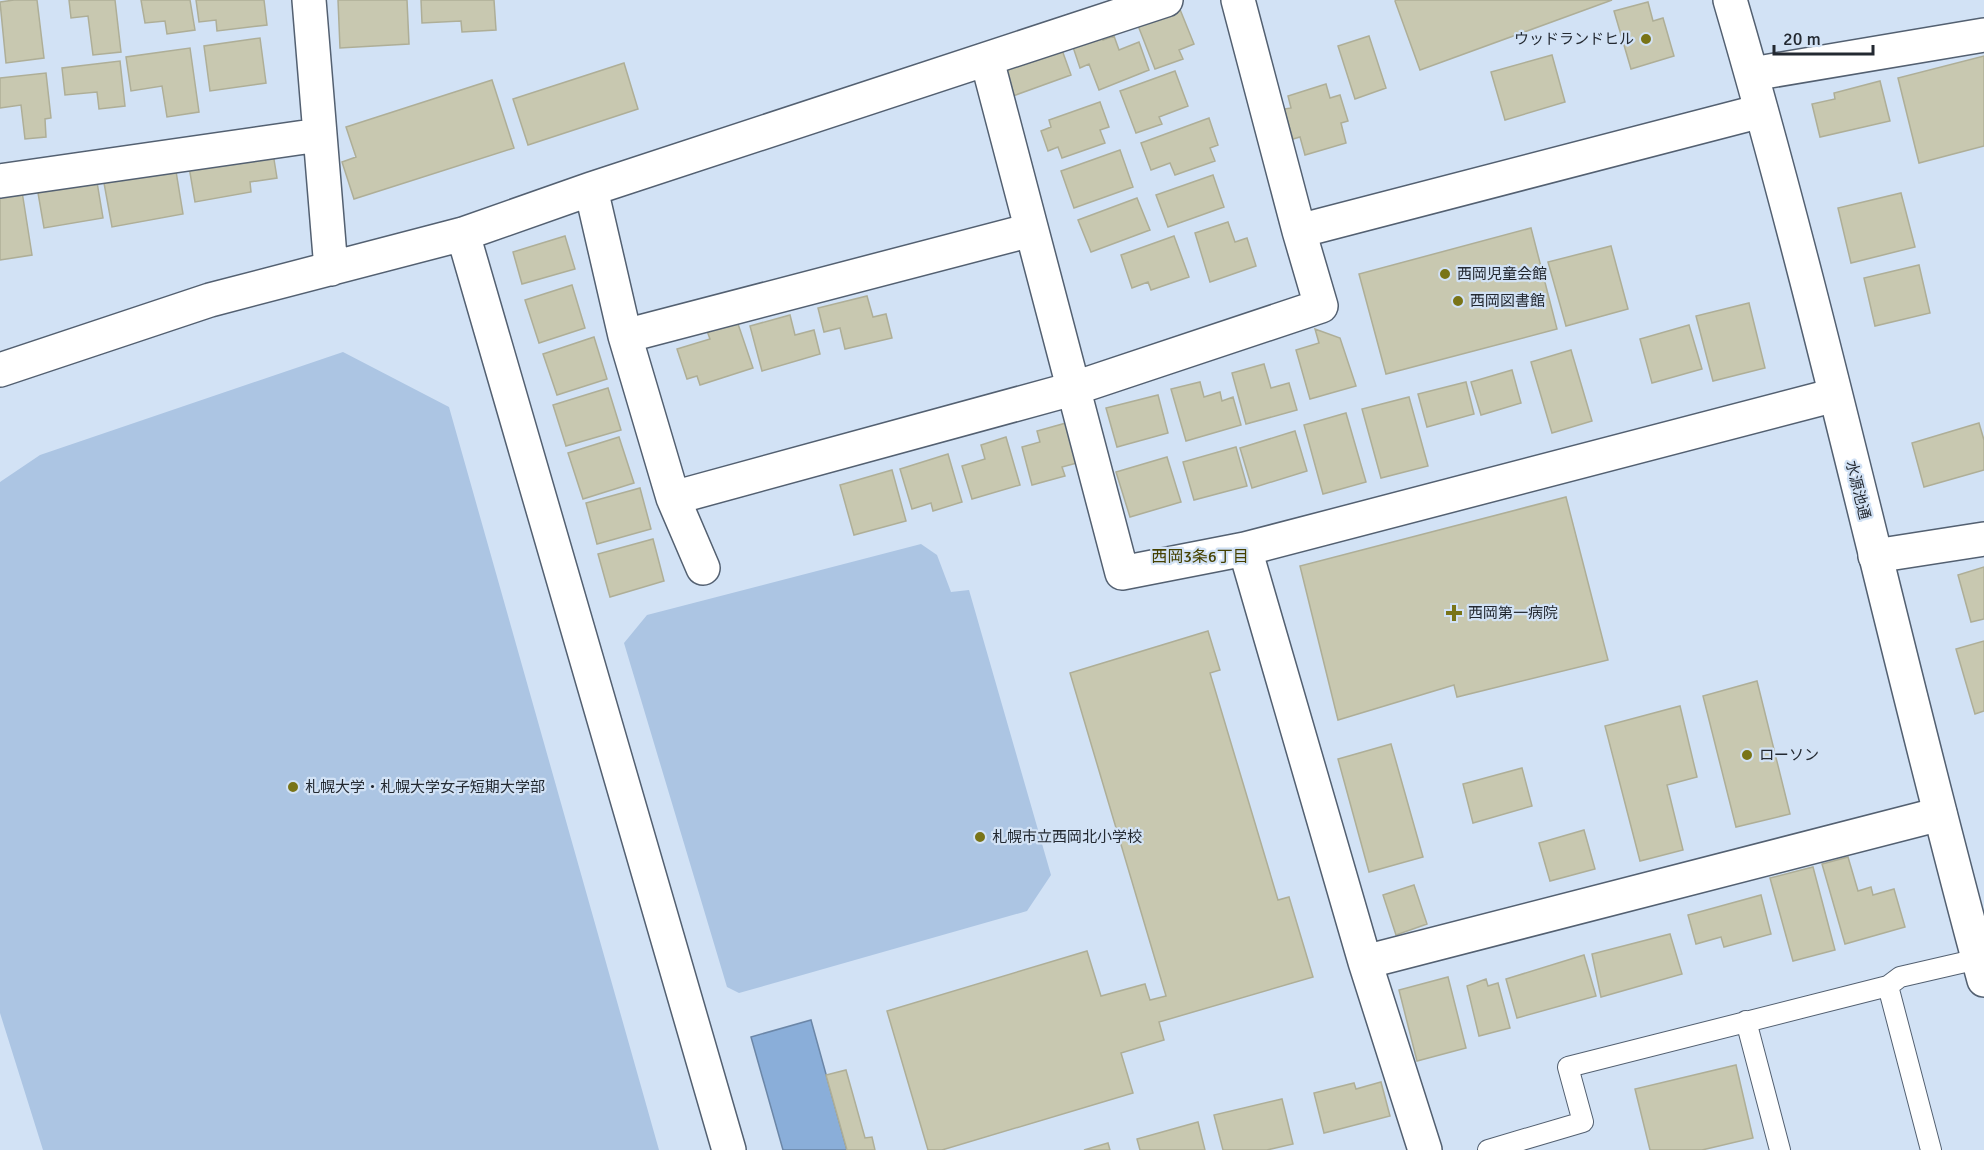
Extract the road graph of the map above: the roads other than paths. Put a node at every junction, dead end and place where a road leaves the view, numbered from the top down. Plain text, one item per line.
1 (309, 0) edge
2 (1166, 0) edge
3 (1238, 0) edge
4 (1730, 0) edge
5 (1984, 35) edge
6 (987, 60) junction
7 (1752, 74) junction
8 (1761, 111) junction
9 (319, 135) junction
10 (0, 181) edge
11 (591, 189) junction
12 (1031, 230) junction
13 (1299, 231) junction
14 (463, 234) junction
15 (331, 269) junction
16 (625, 336) junction
17 (0, 370) edge
18 (1072, 389) junction
19 (1835, 395) junction
20 (673, 498) junction
21 (1984, 539) edge
22 (1245, 549) junction
23 (1875, 556) junction
24 (703, 568) dead end
25 (1940, 814) junction
26 (1365, 962) junction
27 (1981, 969) edge
28 (1888, 986) junction
29 (1746, 1021) junction
30 (729, 1150) edge
31 (1425, 1150) edge
32 (1488, 1150) edge
33 (1780, 1150) edge
34 (1931, 1150) edge

1 - 9 street
2 - 6 street
3 - 13 street
4 - 7 street, 水源池通
5 - 7 street
6 - 11 street
6 - 12 street
7 - 8 street, 水源池通
8 - 13 street
8 - 19 street, 水源池通
9 - 10 street
9 - 15 street
11 - 14 street
11 - 16 street
12 - 16 street
12 - 18 street
13 - 18 street
14 - 15 street
14 - 30 street
15 - 17 street
16 - 20 street
18 - 20 street
18 - 22 street
19 - 22 street
19 - 23 street, 水源池通
20 - 24 street
21 - 23 street
22 - 26 street
23 - 25 street, 水源池通
25 - 26 street
25 - 27 street, 水源池通
26 - 31 street
27 - 28 lane
28 - 29 lane
28 - 34 lane
29 - 32 lane
29 - 33 lane

